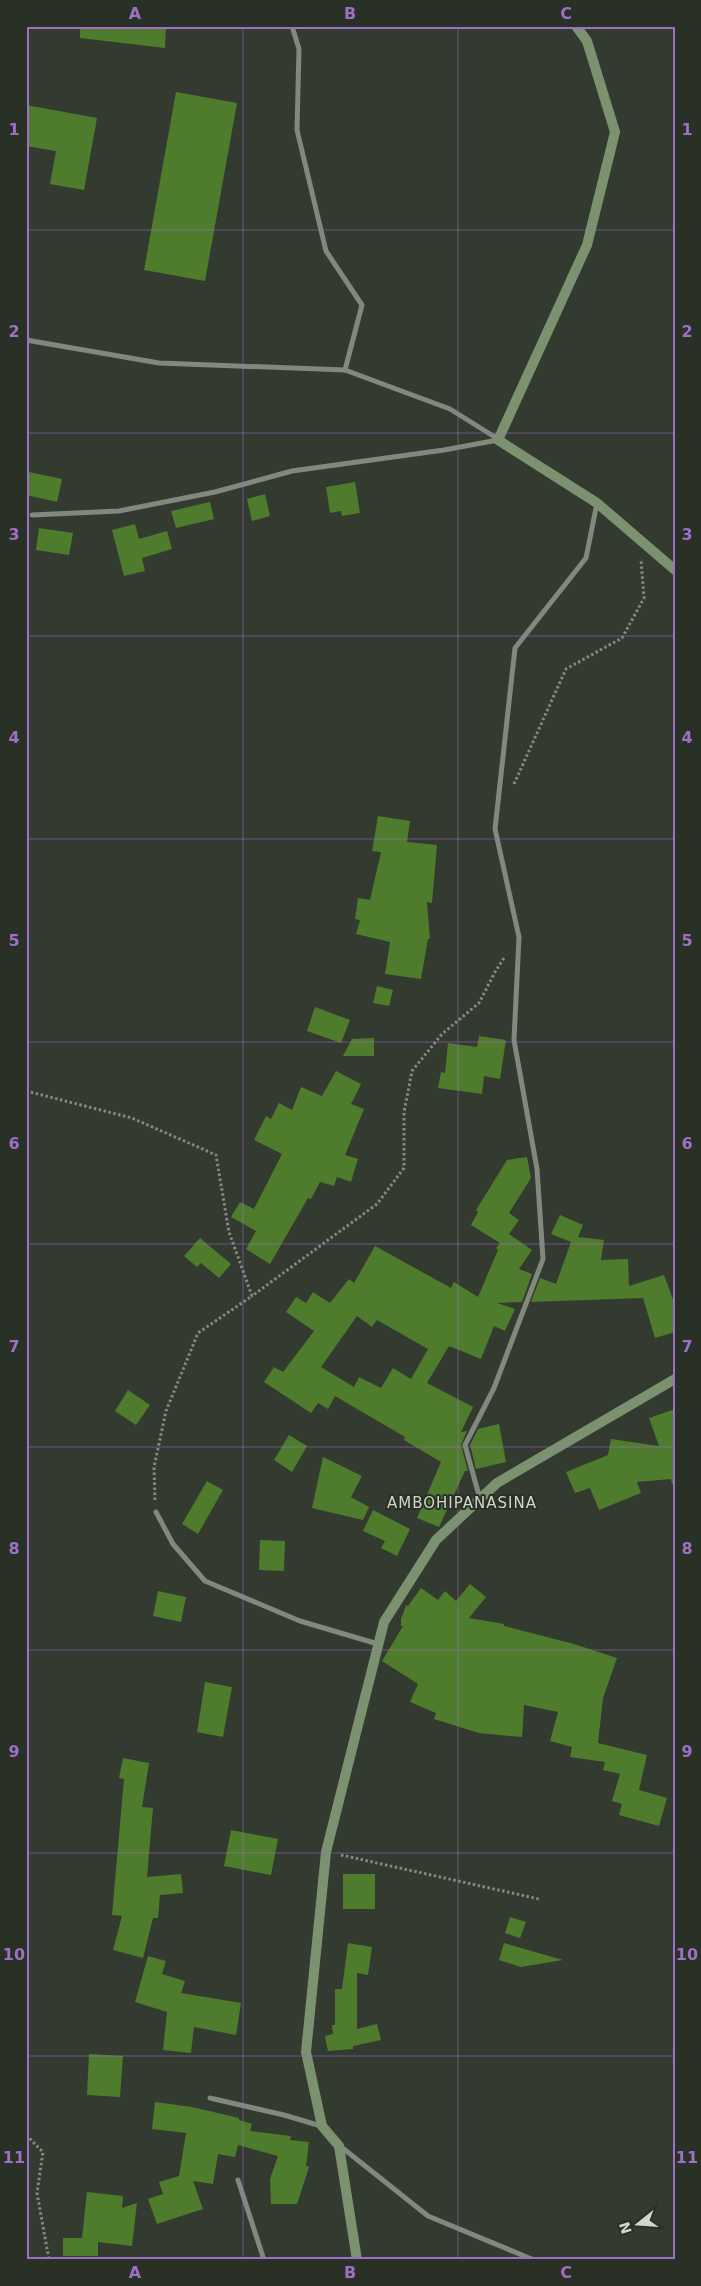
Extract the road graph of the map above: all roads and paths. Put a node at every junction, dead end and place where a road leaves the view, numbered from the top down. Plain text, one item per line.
1 (292, 26) edge
2 (576, 26) edge
3 (26, 340) edge
4 (345, 370) junction
5 (498, 440) junction
6 (597, 503) junction
7 (32, 515) dead end
8 (639, 539) junction
9 (675, 570) edge
10 (513, 787) dead end
11 (518, 938) junction
12 (26, 1091) edge
13 (252, 1296) junction
14 (675, 1379) edge
15 (480, 1499) junction
16 (156, 1512) joint
17 (378, 1644) junction
18 (326, 1852) junction
19 (539, 1899) dead end
20 (210, 2098) dead end
21 (322, 2126) junction
22 (26, 2135) edge
23 (339, 2146) junction
24 (238, 2180) dead end
25 (49, 2260) edge
26 (264, 2260) edge
27 (357, 2260) edge
28 (534, 2260) edge

1 - 4 street
2 - 5 street
3 - 4 street
4 - 5 street
5 - 6 street
5 - 7 street
6 - 8 street
6 - 11 street
8 - 9 street
8 - 10 path
11 - 13 path
11 - 15 street
12 - 13 path
13 - 16 path
14 - 15 street
15 - 17 street
16 - 17 street
17 - 18 street
18 - 19 path
18 - 21 street
20 - 21 street
21 - 23 street
22 - 25 path
23 - 27 street
23 - 28 street
24 - 26 street

